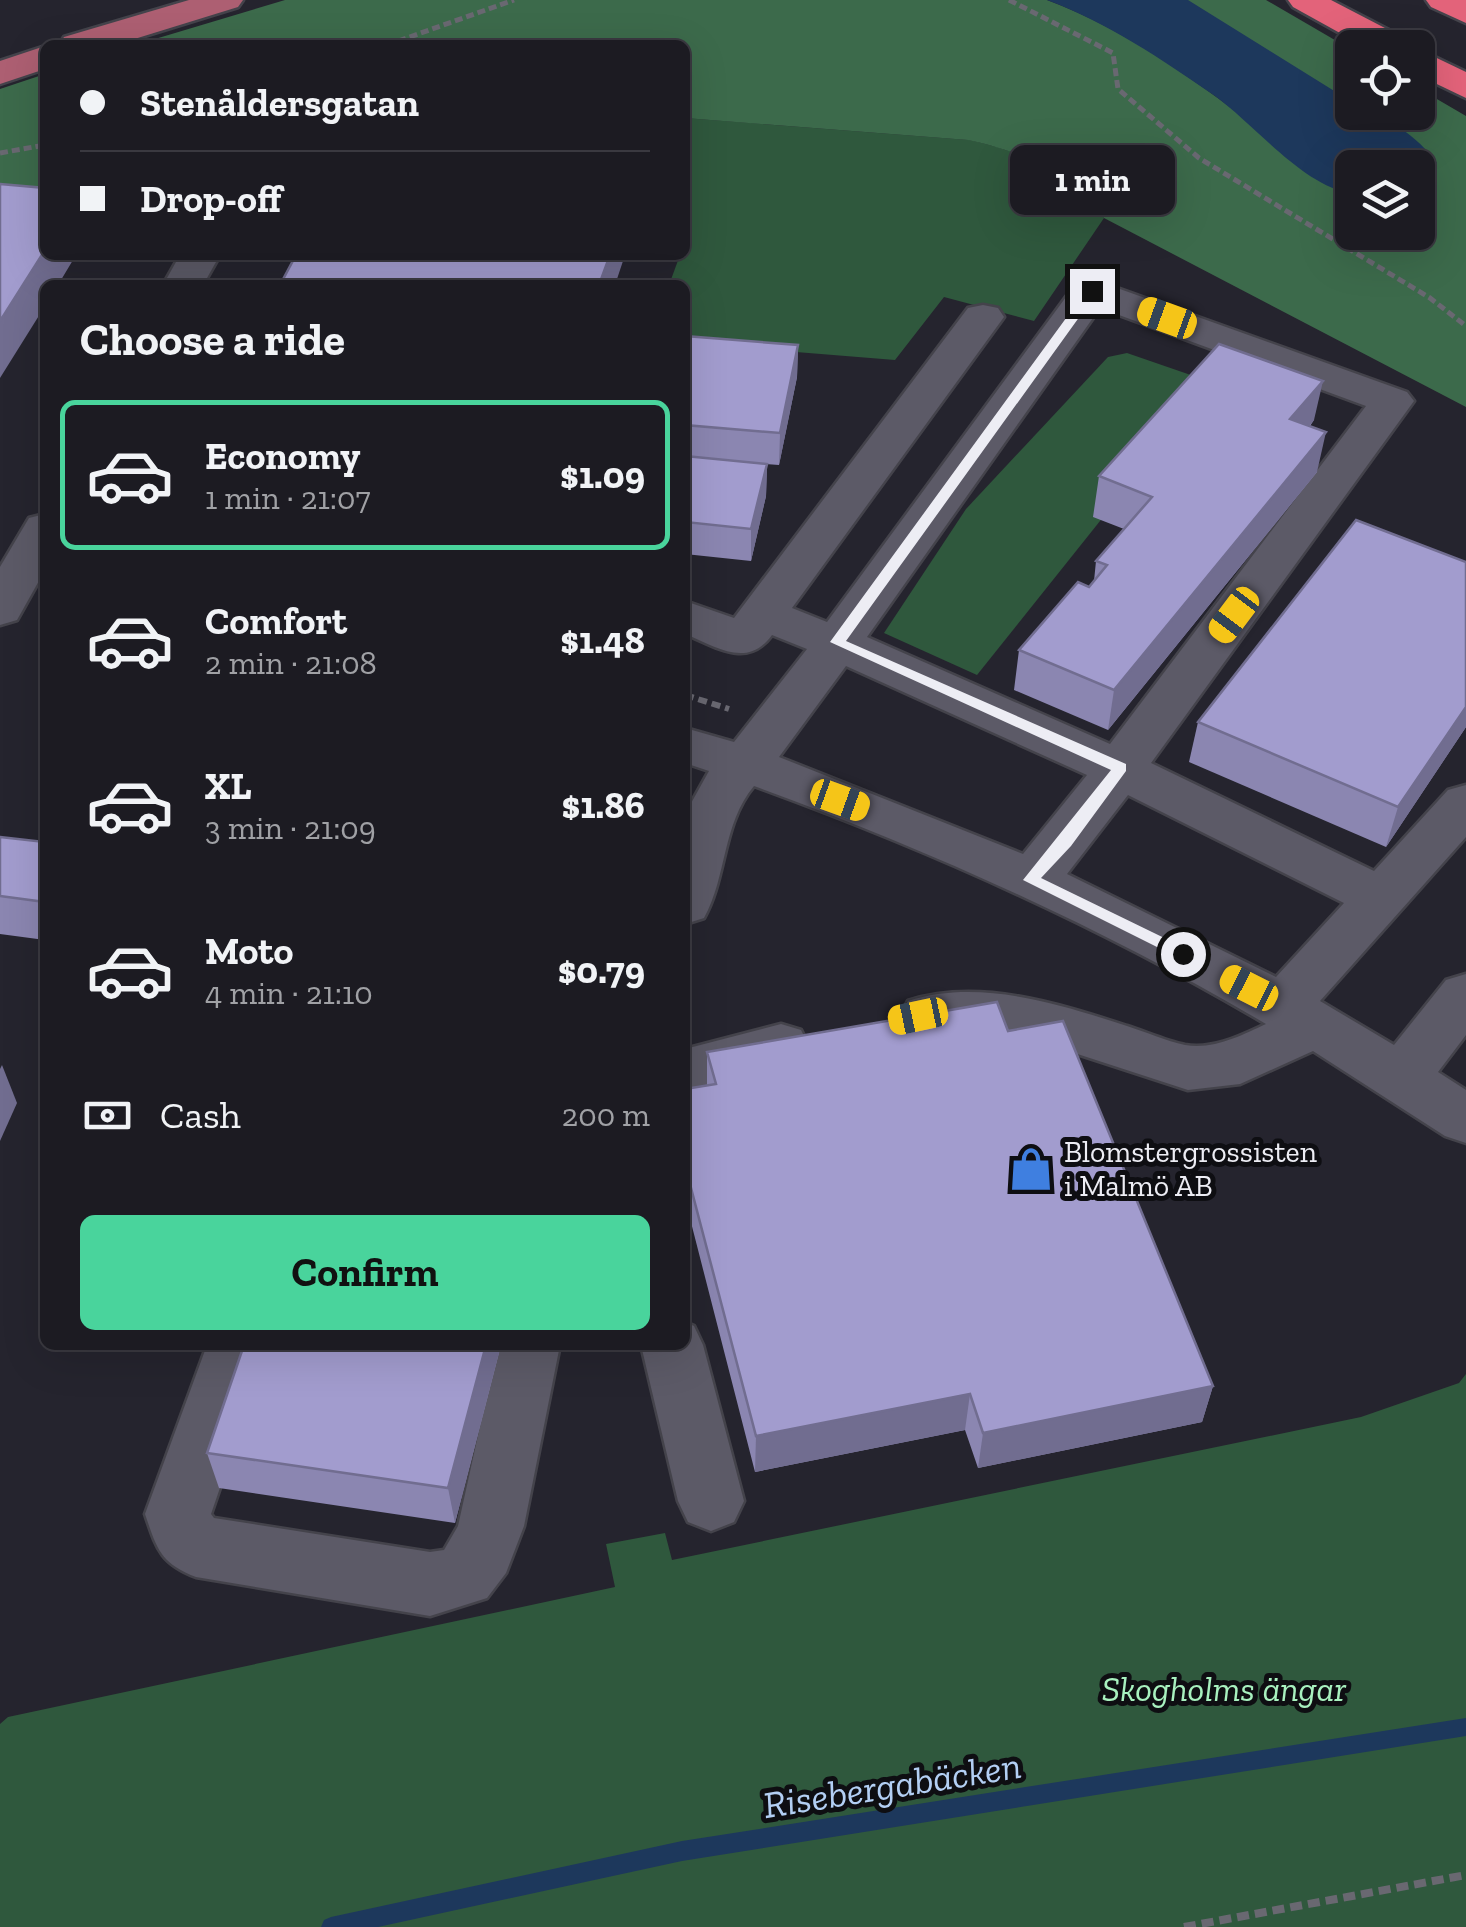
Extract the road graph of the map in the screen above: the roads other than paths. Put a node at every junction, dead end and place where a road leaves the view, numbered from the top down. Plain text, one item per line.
1 (226, 0) edge
2 (1305, 0) edge
3 (1443, 0) edge
4 (1466, 12) edge
5 (1362, 30) edge
6 (95, 40) edge
7 (40, 58) edge
8 (1435, 70) edge
9 (0, 71) edge
10 (1466, 87) edge
11 (983, 317) dead end
12 (40, 537) edge
13 (0, 610) edge
14 (40, 614) edge
15 (762, 614) junction
16 (690, 619) edge
17 (838, 642) junction
18 (690, 747) edge
19 (742, 764) junction
20 (1120, 768) junction
21 (1466, 803) edge
22 (1031, 880) junction
23 (690, 886) edge
24 (1382, 898) junction
25 (1466, 995) edge
26 (1298, 1016) junction
27 (690, 1069) edge
28 (1402, 1076) junction
29 (1466, 1120) edge
30 (236, 1350) edge
31 (528, 1350) edge
32 (673, 1350) edge
33 (710, 1500) dead end

1 - 6 main road
2 - 5 highway
3 - 4 highway
7 - 9 main road
8 - 10 highway
11 - 15 street
12 - 13 street
13 - 14 street
15 - 16 street
15 - 17 street
17 - 19 street
17 - 20 street
17 - 20 street
18 - 19 street
19 - 22 street
19 - 23 street
20 - 22 street
20 - 24 street
21 - 24 street
22 - 26 street
24 - 26 street
25 - 28 street
26 - 27 street
26 - 28 street
28 - 29 street
30 - 31 street
32 - 33 street

